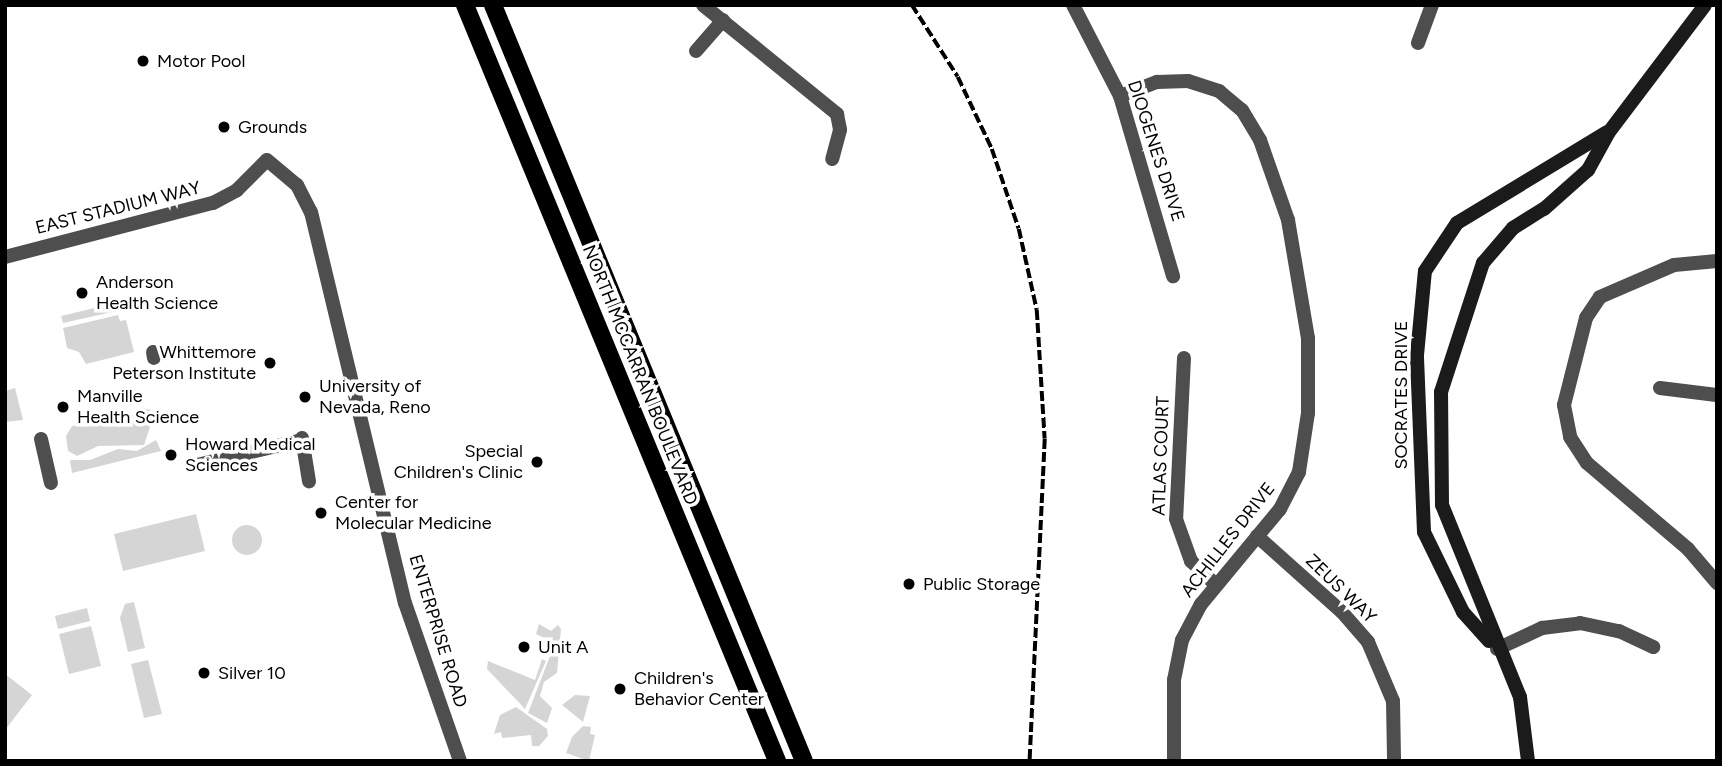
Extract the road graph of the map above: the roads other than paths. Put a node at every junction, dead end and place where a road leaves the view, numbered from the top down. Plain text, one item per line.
1 (465, 5) edge
2 (493, 5) edge
3 (703, 5) edge
4 (1073, 5) edge
5 (1432, 5) edge
6 (1705, 5) edge
7 (723, 20) junction
8 (1418, 43) dead end
9 (696, 51) dead end
10 (1120, 96) junction
11 (1609, 132) junction
12 (832, 159) dead end
13 (267, 160) joint
14 (5, 257) edge
15 (1717, 261) edge
16 (1173, 276) dead end
17 (1184, 358) dead end
18 (1661, 388) dead end
19 (1717, 395) edge
20 (41, 439) dead end
21 (197, 465) dead end
22 (309, 481) dead end
23 (51, 483) dead end
24 (1257, 536) junction
25 (1717, 583) edge
26 (1216, 585) junction
27 (1653, 647) dead end
28 (1497, 649) junction
29 (460, 761) edge
30 (777, 761) edge
31 (804, 761) edge
32 (1174, 761) edge
33 (1394, 761) edge
34 (1528, 761) edge

1 - 30 main road, NORTH MCCARRAN BOULEVARD
2 - 31 main road, NORTH MCCARRAN BOULEVARD
3 - 7 street
4 - 10 street, DIOGENES DRIVE
5 - 8 street
6 - 11 street, SOCRATES DRIVE
7 - 9 street
7 - 12 street
10 - 16 street, DIOGENES DRIVE
10 - 24 street, ACHILLES DRIVE
11 - 28 street, SOCRATES DRIVE
11 - 28 street, SOCRATES DRIVE
13 - 14 street, EAST STADIUM WAY
13 - 29 street, ENTERPRISE ROAD
15 - 25 street
17 - 26 street, ATLAS COURT
18 - 19 street
20 - 23 street
21 - 22 street
24 - 26 street, ACHILLES DRIVE
24 - 33 street, ZEUS WAY
26 - 32 street, ACHILLES DRIVE
27 - 28 street
28 - 34 street, SOCRATES DRIVE

